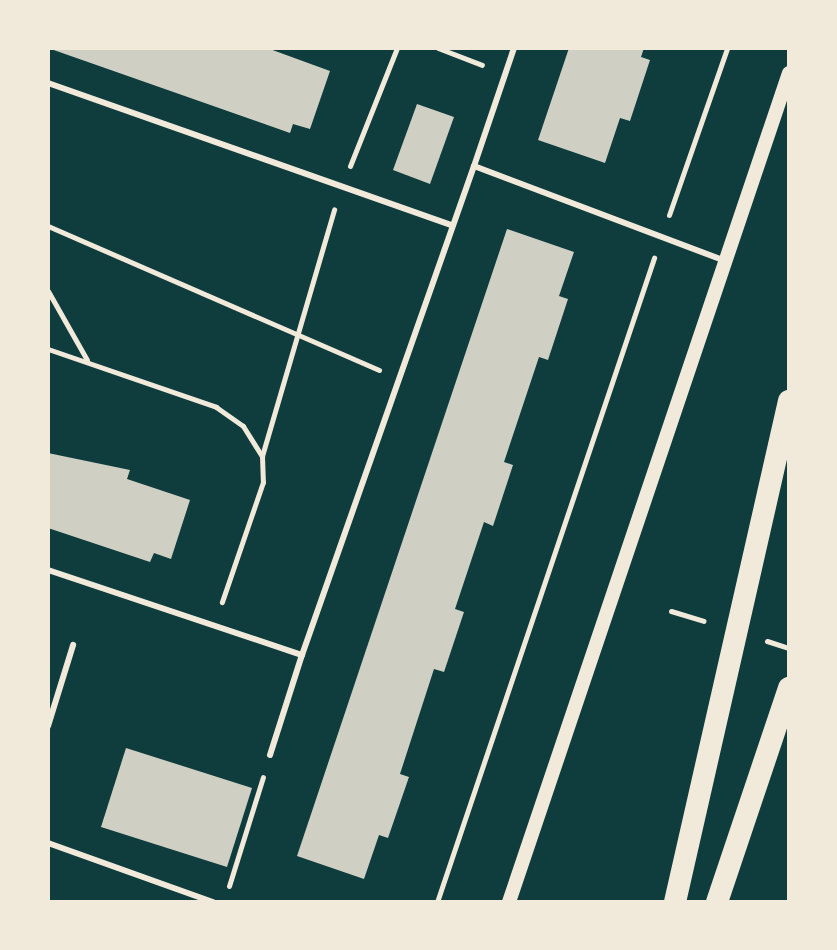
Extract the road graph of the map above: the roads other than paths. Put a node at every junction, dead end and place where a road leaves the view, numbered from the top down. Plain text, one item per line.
1 (514, 48) edge
2 (789, 73) edge
3 (48, 83) edge
4 (474, 166) junction
5 (451, 225) junction
6 (723, 260) junction
7 (789, 401) edge
8 (48, 570) edge
9 (73, 645) dead end
10 (302, 655) junction
11 (789, 688) edge
12 (48, 726) edge
13 (270, 755) road end
14 (48, 843) edge
15 (213, 902) edge
16 (509, 902) edge
17 (675, 902) edge
18 (717, 902) edge

1 - 4 lane
2 - 6 street
3 - 5 lane
4 - 5 lane
4 - 6 lane
5 - 10 lane
6 - 16 street
7 - 17 highway
8 - 10 lane
9 - 12 lane
10 - 13 lane
11 - 18 highway
14 - 15 lane

